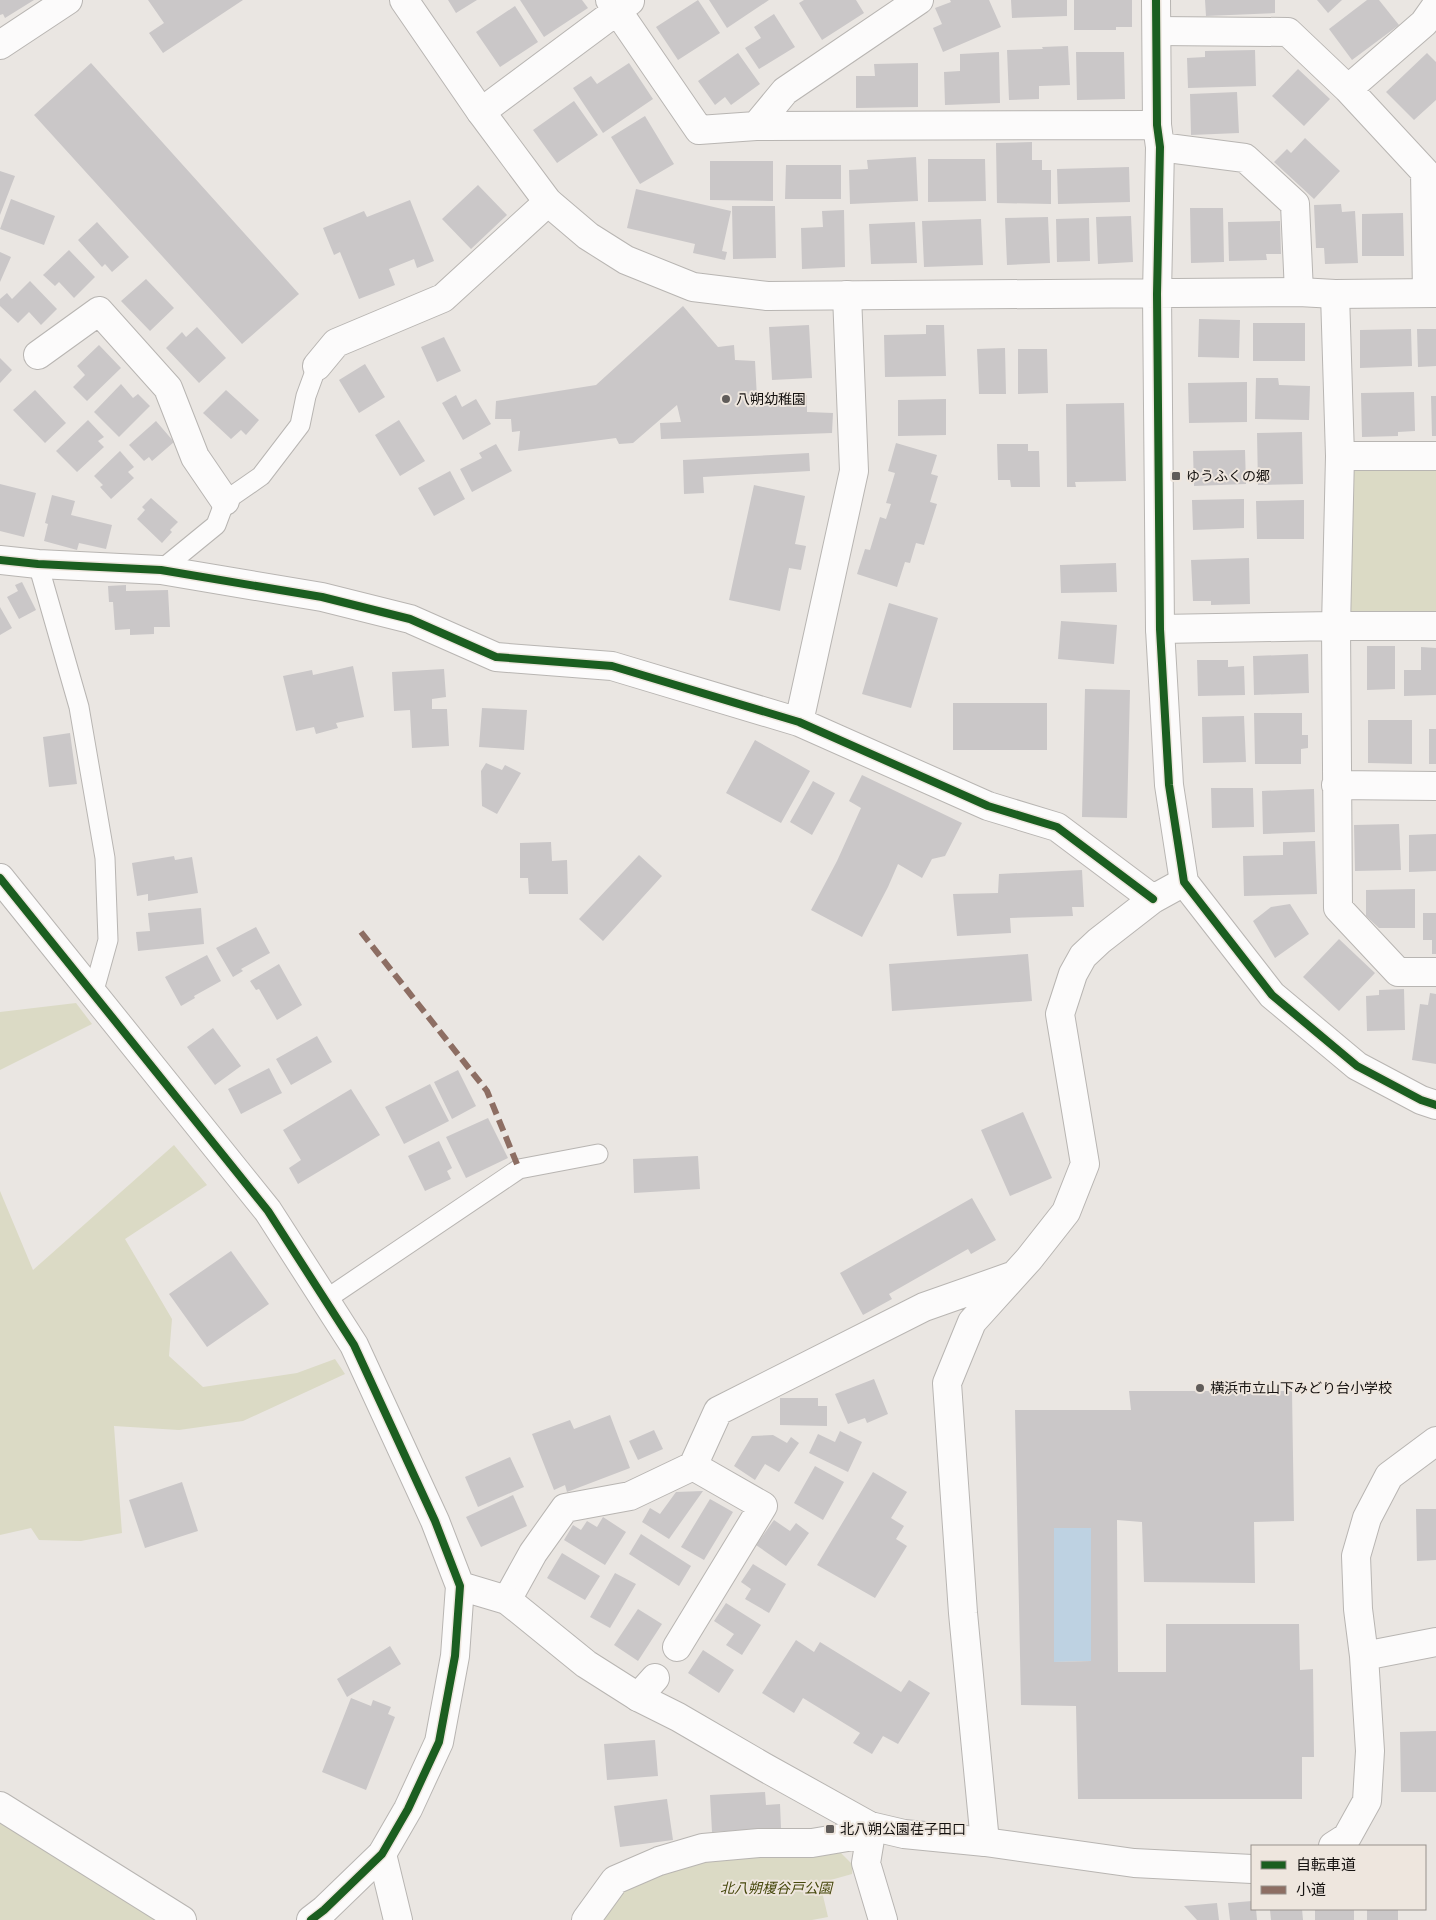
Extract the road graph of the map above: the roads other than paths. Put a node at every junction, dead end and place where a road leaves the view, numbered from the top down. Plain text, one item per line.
1 (68, 0) edge
2 (404, 0) edge
3 (919, 0) edge
4 (1156, 0) edge
5 (619, 3) edge
6 (1436, 6) edge
7 (1157, 31) junction
8 (0, 45) edge
9 (1348, 88) junction
10 (481, 112) junction
11 (756, 126) junction
12 (1159, 136) junction
13 (548, 202) junction
14 (1299, 292) junction
15 (1431, 293) edge
16 (847, 294) junction
17 (1157, 294) junction
18 (1335, 294) junction
19 (38, 355) dead end
20 (317, 366) joint
21 (1340, 456) junction
22 (1436, 456) edge
23 (225, 502) junction
24 (0, 560) edge
25 (38, 564) junction
26 (161, 570) junction
27 (1336, 626) junction
28 (1436, 626) edge
29 (1160, 628) junction
30 (799, 722) junction
31 (1336, 785) junction
32 (1436, 786) edge
33 (0, 878) edge
34 (1184, 882) junction
35 (1152, 899) junction
36 (1436, 972) edge
37 (93, 994) junction
38 (1436, 1105) edge
39 (598, 1154) dead end
40 (1016, 1275) junction
41 (325, 1300) junction
42 (1436, 1441) edge
43 (693, 1466) junction
44 (460, 1586) junction
45 (507, 1600) junction
46 (1436, 1642) edge
47 (677, 1646) dead end
48 (1364, 1656) junction
49 (0, 1806) edge
50 (870, 1829) junction
51 (985, 1842) junction
52 (1335, 1845) edge
53 (382, 1854) junction
54 (1251, 1869) edge
55 (182, 1920) edge
56 (311, 1920) edge
57 (398, 1920) edge
58 (586, 1920) edge
59 (883, 1920) edge

1 - 8 street
2 - 10 street
3 - 11 street
4 - 7 street
5 - 10 street
5 - 11 street
6 - 9 street
7 - 9 street
7 - 12 street
9 - 15 street
10 - 13 street
11 - 12 street
12 - 14 street
12 - 17 street
13 - 16 street
13 - 20 street
14 - 17 street
14 - 18 street
15 - 18 street
16 - 17 street
16 - 30 street
17 - 29 street
18 - 21 street
19 - 23 street
20 - 23 lane
21 - 22 street
21 - 27 street
23 - 26 lane
24 - 25 street
25 - 26 street
25 - 37 lane
26 - 30 street
27 - 28 street
27 - 29 street
27 - 31 street
29 - 34 street
30 - 35 street
31 - 32 street
31 - 36 street
33 - 37 street
34 - 35 street
34 - 38 street
35 - 40 street
37 - 41 street
39 - 41 lane
40 - 43 street
40 - 51 street
41 - 44 street
42 - 48 street
43 - 45 street
43 - 47 street
44 - 45 street
44 - 53 street
45 - 50 street
46 - 48 street
48 - 52 street
49 - 55 street
50 - 51 street
50 - 58 street
50 - 59 street
51 - 54 street
53 - 56 street
53 - 57 street

